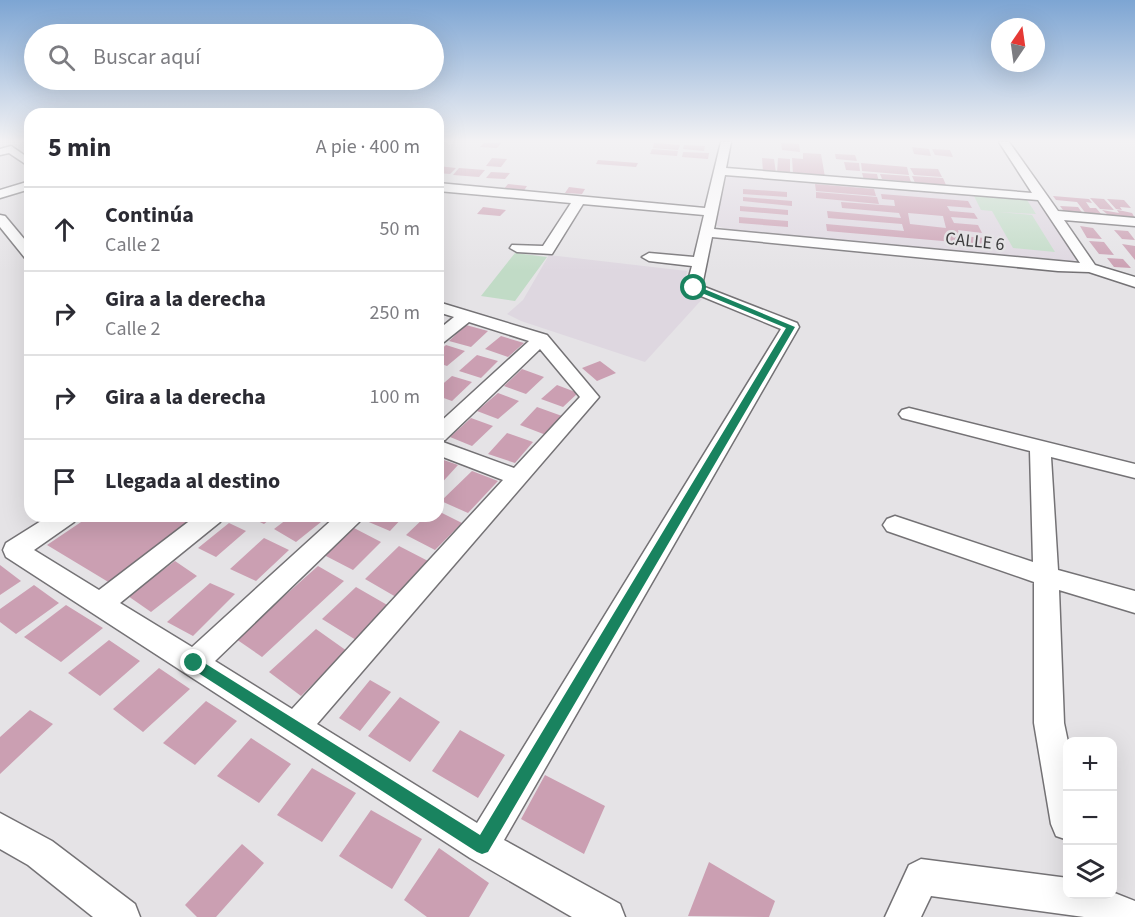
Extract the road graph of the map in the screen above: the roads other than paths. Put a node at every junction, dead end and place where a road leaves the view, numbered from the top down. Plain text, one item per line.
1 (716, 185) edge
2 (890, 185) edge
3 (1034, 185) edge
4 (24, 187) edge
5 (444, 188) edge
6 (0, 194) edge
7 (1042, 197) junction
8 (579, 200) junction
9 (710, 212) junction
10 (1054, 214) junction
11 (0, 219) edge
12 (1135, 222) edge
13 (705, 232) junction
14 (24, 248) edge
15 (517, 248) dead end
16 (650, 257) dead end
17 (699, 262) junction
18 (1090, 268) junction
19 (1135, 282) edge
20 (444, 309) edge
21 (467, 315) junction
22 (444, 333) edge
23 (541, 339) junction
24 (909, 414) dead end
25 (444, 429) edge
26 (1040, 447) junction
27 (444, 449) edge
28 (1135, 471) edge
29 (518, 478) junction
30 (57, 522) edge
31 (204, 522) edge
32 (345, 522) edge
33 (895, 525) dead end
34 (1046, 576) junction
35 (1135, 602) edge
36 (100, 604) junction
37 (194, 663) junction
38 (295, 727) junction
39 (1063, 797) edge
40 (0, 830) edge
41 (482, 846) junction
42 (1063, 894) edge
43 (1088, 899) edge
44 (122, 917) edge
45 (607, 917) edge
46 (903, 917) edge
47 (1130, 917) edge

1 - 9 street
2 - 7 street
3 - 7 street
4 - 6 street
5 - 8 street
7 - 10 street
8 - 9 street
8 - 15 street
9 - 13 street
10 - 12 street
10 - 18 street
11 - 14 street
13 - 17 street
13 - 18 street, CALLE 6
16 - 17 street
17 - 41 street
18 - 19 street, CALLE 6
20 - 21 street
21 - 22 street
21 - 23 street
23 - 25 street
23 - 29 street
24 - 26 street
26 - 28 street
26 - 34 street
27 - 29 street
29 - 38 street
30 - 36 street
31 - 36 street
32 - 37 street
33 - 34 street
34 - 35 street
34 - 39 street
36 - 37 street
37 - 38 street
38 - 41 street
40 - 44 street
41 - 45 street
42 - 46 street
43 - 47 street

